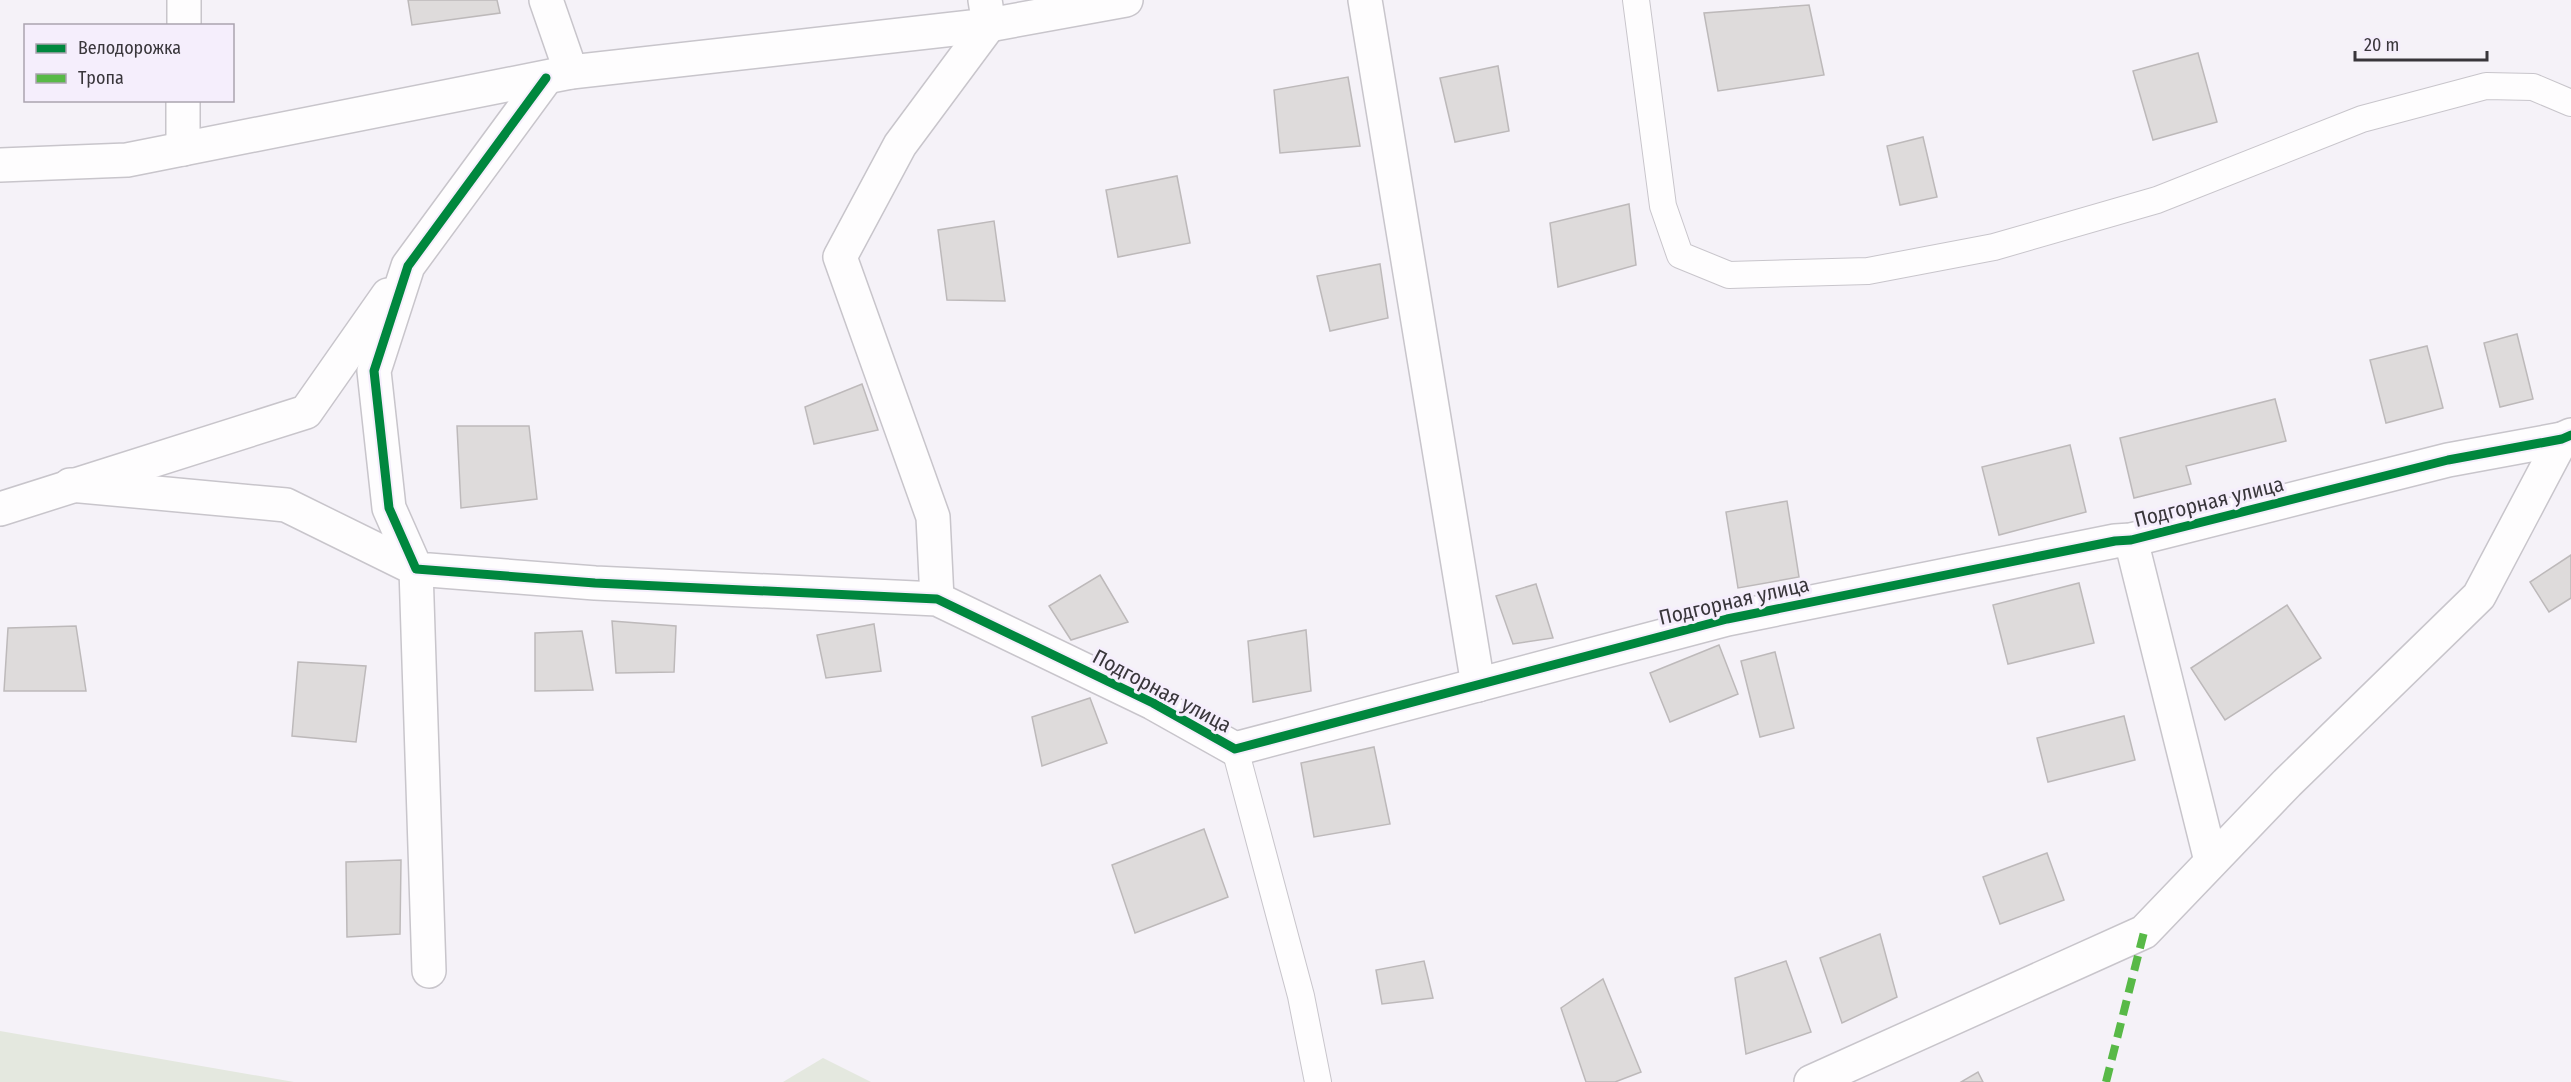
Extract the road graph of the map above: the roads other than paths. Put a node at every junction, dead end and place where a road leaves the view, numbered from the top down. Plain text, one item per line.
1 (184, 0) edge
2 (546, 0) edge
3 (1126, 0) edge
4 (1365, 0) edge
5 (1636, 0) edge
6 (987, 13) edge
7 (184, 24) edge
8 (559, 75) junction
9 (183, 102) edge
10 (2571, 103) edge
11 (183, 149) junction
12 (0, 165) edge
13 (408, 266) junction
14 (2567, 437) edge
15 (70, 485) junction
16 (0, 509) edge
17 (2131, 540) junction
18 (416, 569) junction
19 (937, 599) junction
20 (1478, 685) junction
21 (1235, 749) junction
22 (2211, 861) junction
23 (429, 970) dead end
24 (1318, 1082) edge
25 (1811, 1082) edge

1 - 7 street
2 - 8 street
3 - 6 street
4 - 20 street
5 - 10 lane
6 - 8 street
6 - 19 street
8 - 11 street
8 - 13 street
9 - 11 street
11 - 12 street
13 - 15 street
13 - 18 street
14 - 17 street, Подгорная улица
14 - 22 street
15 - 16 street
15 - 18 street
17 - 20 street, Подгорная улица
17 - 22 street
18 - 19 street
18 - 23 street
19 - 21 street, Подгорная улица
20 - 21 street, Подгорная улица
21 - 24 lane
22 - 25 street

